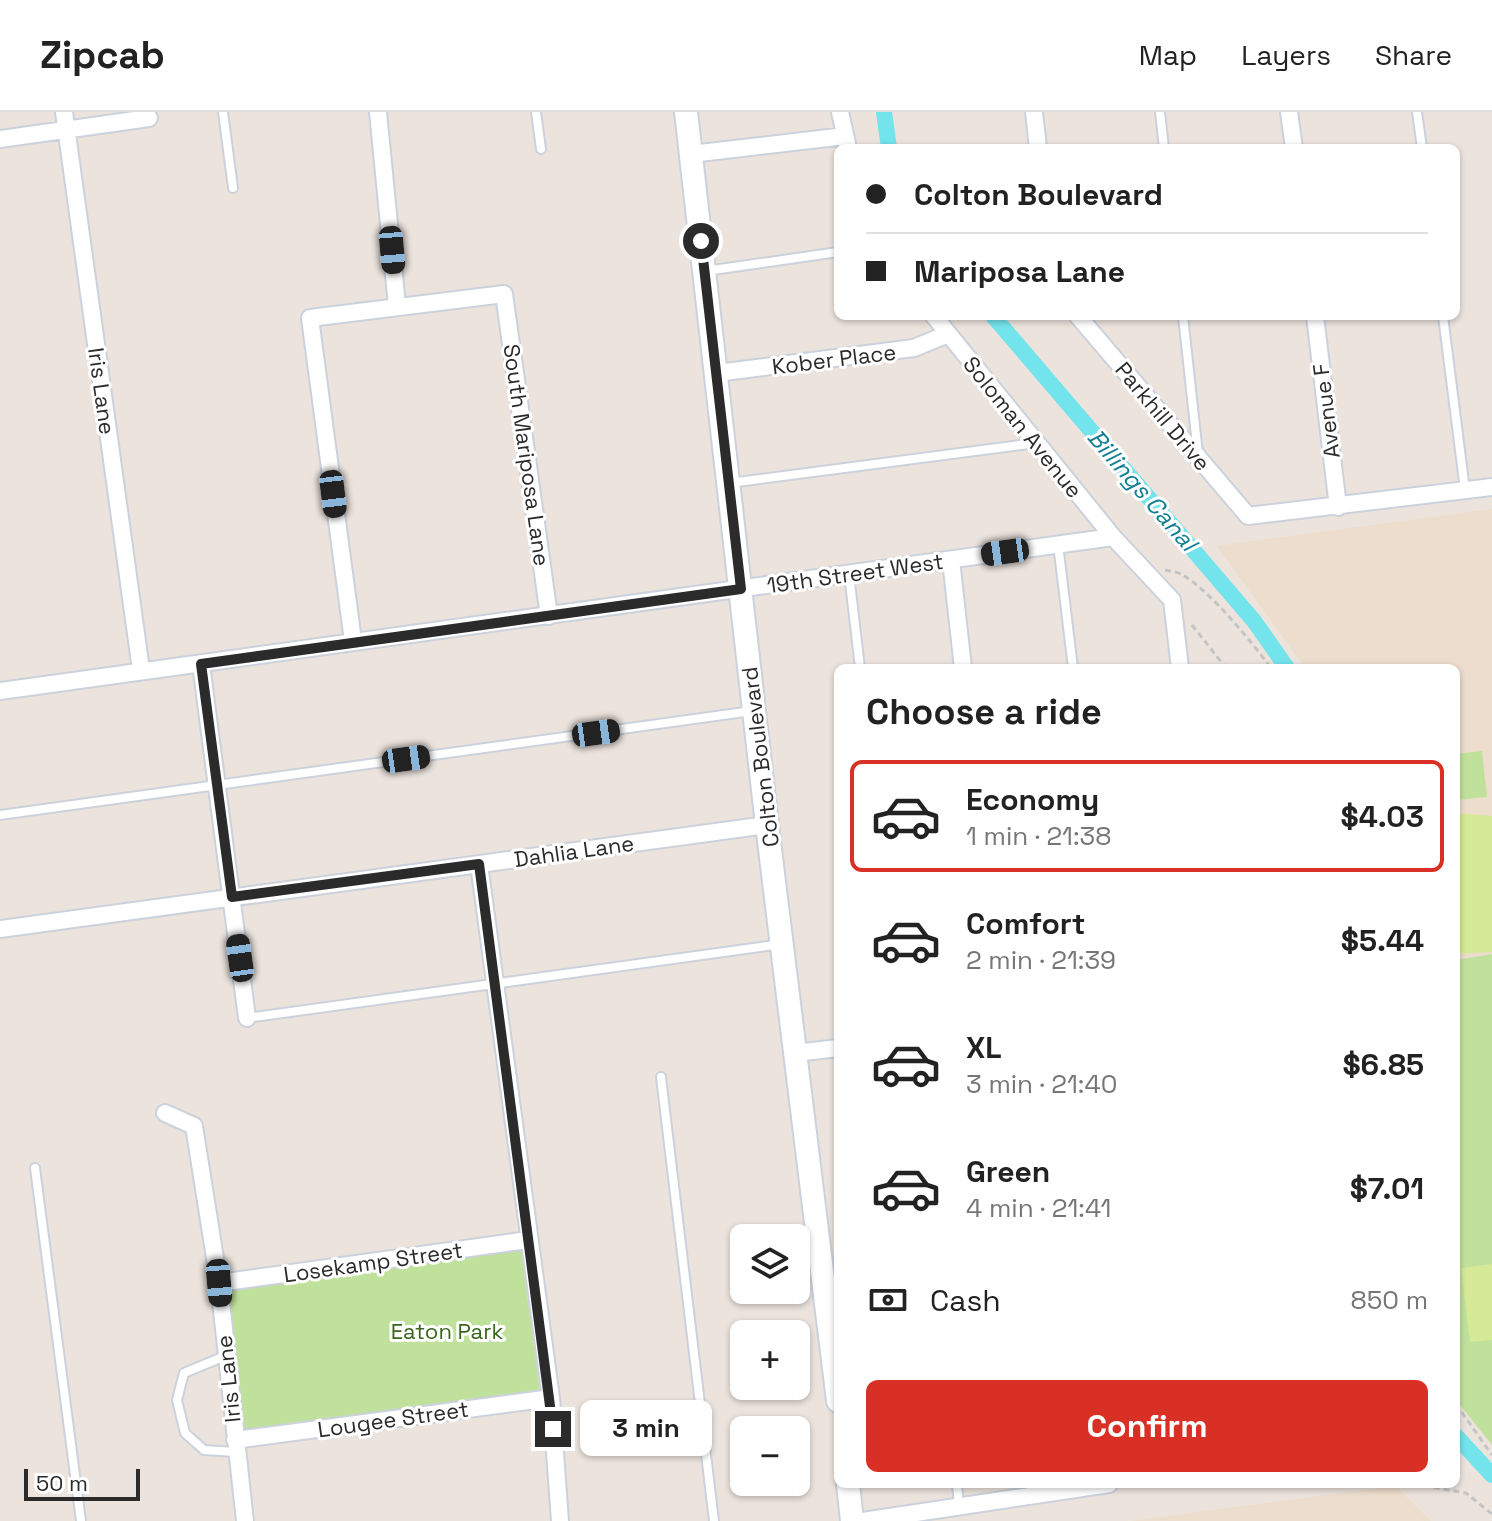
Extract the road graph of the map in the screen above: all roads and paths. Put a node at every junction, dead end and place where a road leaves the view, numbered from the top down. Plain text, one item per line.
1 (64, 112) edge
2 (223, 112) edge
3 (378, 112) edge
4 (536, 112) edge
5 (686, 112) edge
6 (840, 112) edge
7 (1034, 112) edge
8 (1160, 112) edge
9 (1289, 112) edge
10 (1417, 112) edge
11 (149, 118) dead end
12 (66, 130) junction
13 (0, 139) edge
14 (846, 142) edge
15 (1038, 144) edge
16 (1164, 144) edge
17 (1293, 144) edge
18 (1421, 144) edge
19 (541, 149) dead end
20 (691, 154) junction
21 (233, 188) dead end
22 (834, 253) edge
23 (705, 271) junction
24 (397, 306) junction
25 (937, 320) edge
26 (1081, 320) edge
27 (1183, 320) edge
28 (1315, 320) edge
29 (1444, 320) edge
30 (948, 334) junction
31 (717, 373) junction
32 (1036, 443) junction
33 (1198, 457) junction
34 (729, 483) junction
35 (1492, 487) edge
36 (1465, 491) junction
37 (1338, 507) junction
38 (1113, 537) junction
39 (1058, 544) junction
40 (951, 560) junction
41 (1165, 570) dead end
42 (849, 574) junction
43 (741, 589) junction
44 (549, 616) junction
45 (1190, 623) dead end
46 (353, 641) junction
47 (201, 664) junction
48 (860, 664) edge
49 (963, 664) edge
50 (1073, 664) edge
51 (1180, 664) edge
52 (1223, 664) edge
53 (1268, 664) edge
54 (141, 670) junction
55 (0, 691) edge
56 (754, 711) junction
57 (217, 785) junction
58 (0, 815) edge
59 (767, 825) junction
60 (479, 864) junction
61 (232, 897) junction
62 (0, 929) edge
63 (782, 944) junction
64 (495, 984) junction
65 (247, 1018) joint
66 (834, 1048) edge
67 (796, 1053) junction
68 (661, 1077) dead end
69 (165, 1113) dead end
70 (35, 1168) dead end
71 (528, 1240) junction
72 (219, 1283) junction
73 (225, 1356) junction
74 (834, 1368) edge
75 (551, 1398) junction
76 (1460, 1410) edge
77 (236, 1446) junction
78 (1492, 1455) edge
79 (848, 1488) edge
80 (957, 1488) edge
81 (1058, 1488) edge
82 (1437, 1488) edge
83 (959, 1506) junction
84 (1492, 1514) edge
85 (81, 1521) edge
86 (245, 1521) edge
87 (560, 1521) edge
88 (714, 1521) edge
89 (852, 1521) edge
90 (863, 1521) edge

1 - 12 street, Iris Lane
2 - 21 lane
3 - 24 street
4 - 19 lane
5 - 20 street, Colton Boulevard
6 - 14 street
7 - 15 street
8 - 16 lane
9 - 17 street
10 - 18 lane
11 - 12 street
12 - 13 street
12 - 54 street, Iris Lane
14 - 20 street
20 - 23 street, Colton Boulevard
22 - 23 lane
23 - 31 street, Colton Boulevard
24 - 44 street, South Mariposa Lane
24 - 46 street
25 - 30 street, Soloman Avenue
26 - 33 street, Parkhill Drive
27 - 33 lane
28 - 37 street, Avenue F
29 - 36 lane
30 - 31 street, Kober Place
30 - 32 street, Soloman Avenue
31 - 34 street, Colton Boulevard
32 - 34 lane
32 - 38 street, Soloman Avenue
33 - 37 street, Parkhill Drive
34 - 43 street, Colton Boulevard
35 - 36 street
36 - 37 street
38 - 39 street, 19th Street West
38 - 51 street
39 - 40 street, 19th Street West
39 - 50 lane
40 - 42 street, 19th Street West
40 - 49 street
41 - 53 path
42 - 43 street, 19th Street West
42 - 48 lane
43 - 44 street, 19th Street West
43 - 56 street, Colton Boulevard
44 - 46 street, 19th Street West
45 - 52 path
46 - 47 street, 19th Street West
47 - 54 street, 19th Street West
47 - 57 street
54 - 55 street, 19th Street West
56 - 57 lane
56 - 59 street, Colton Boulevard
57 - 58 lane
57 - 61 street
59 - 60 street, Dahlia Lane
59 - 63 street, Colton Boulevard
60 - 61 street, Dahlia Lane
60 - 64 street
61 - 62 street, Dahlia Lane
61 - 65 street
63 - 64 lane
63 - 67 street, Colton Boulevard
64 - 65 lane
64 - 71 street
66 - 67 street
67 - 74 street, Colton Boulevard
68 - 88 lane
69 - 72 street, Iris Lane
70 - 85 lane
71 - 72 street, Losekamp Street
71 - 75 street
72 - 73 street, Iris Lane
73 - 77 street, Iris Lane
73 - 77 lane
75 - 77 street, Lougee Street
75 - 87 street
76 - 78 path
77 - 86 street, Iris Lane
79 - 89 street
80 - 83 lane
81 - 83 street
82 - 84 path
83 - 90 street

